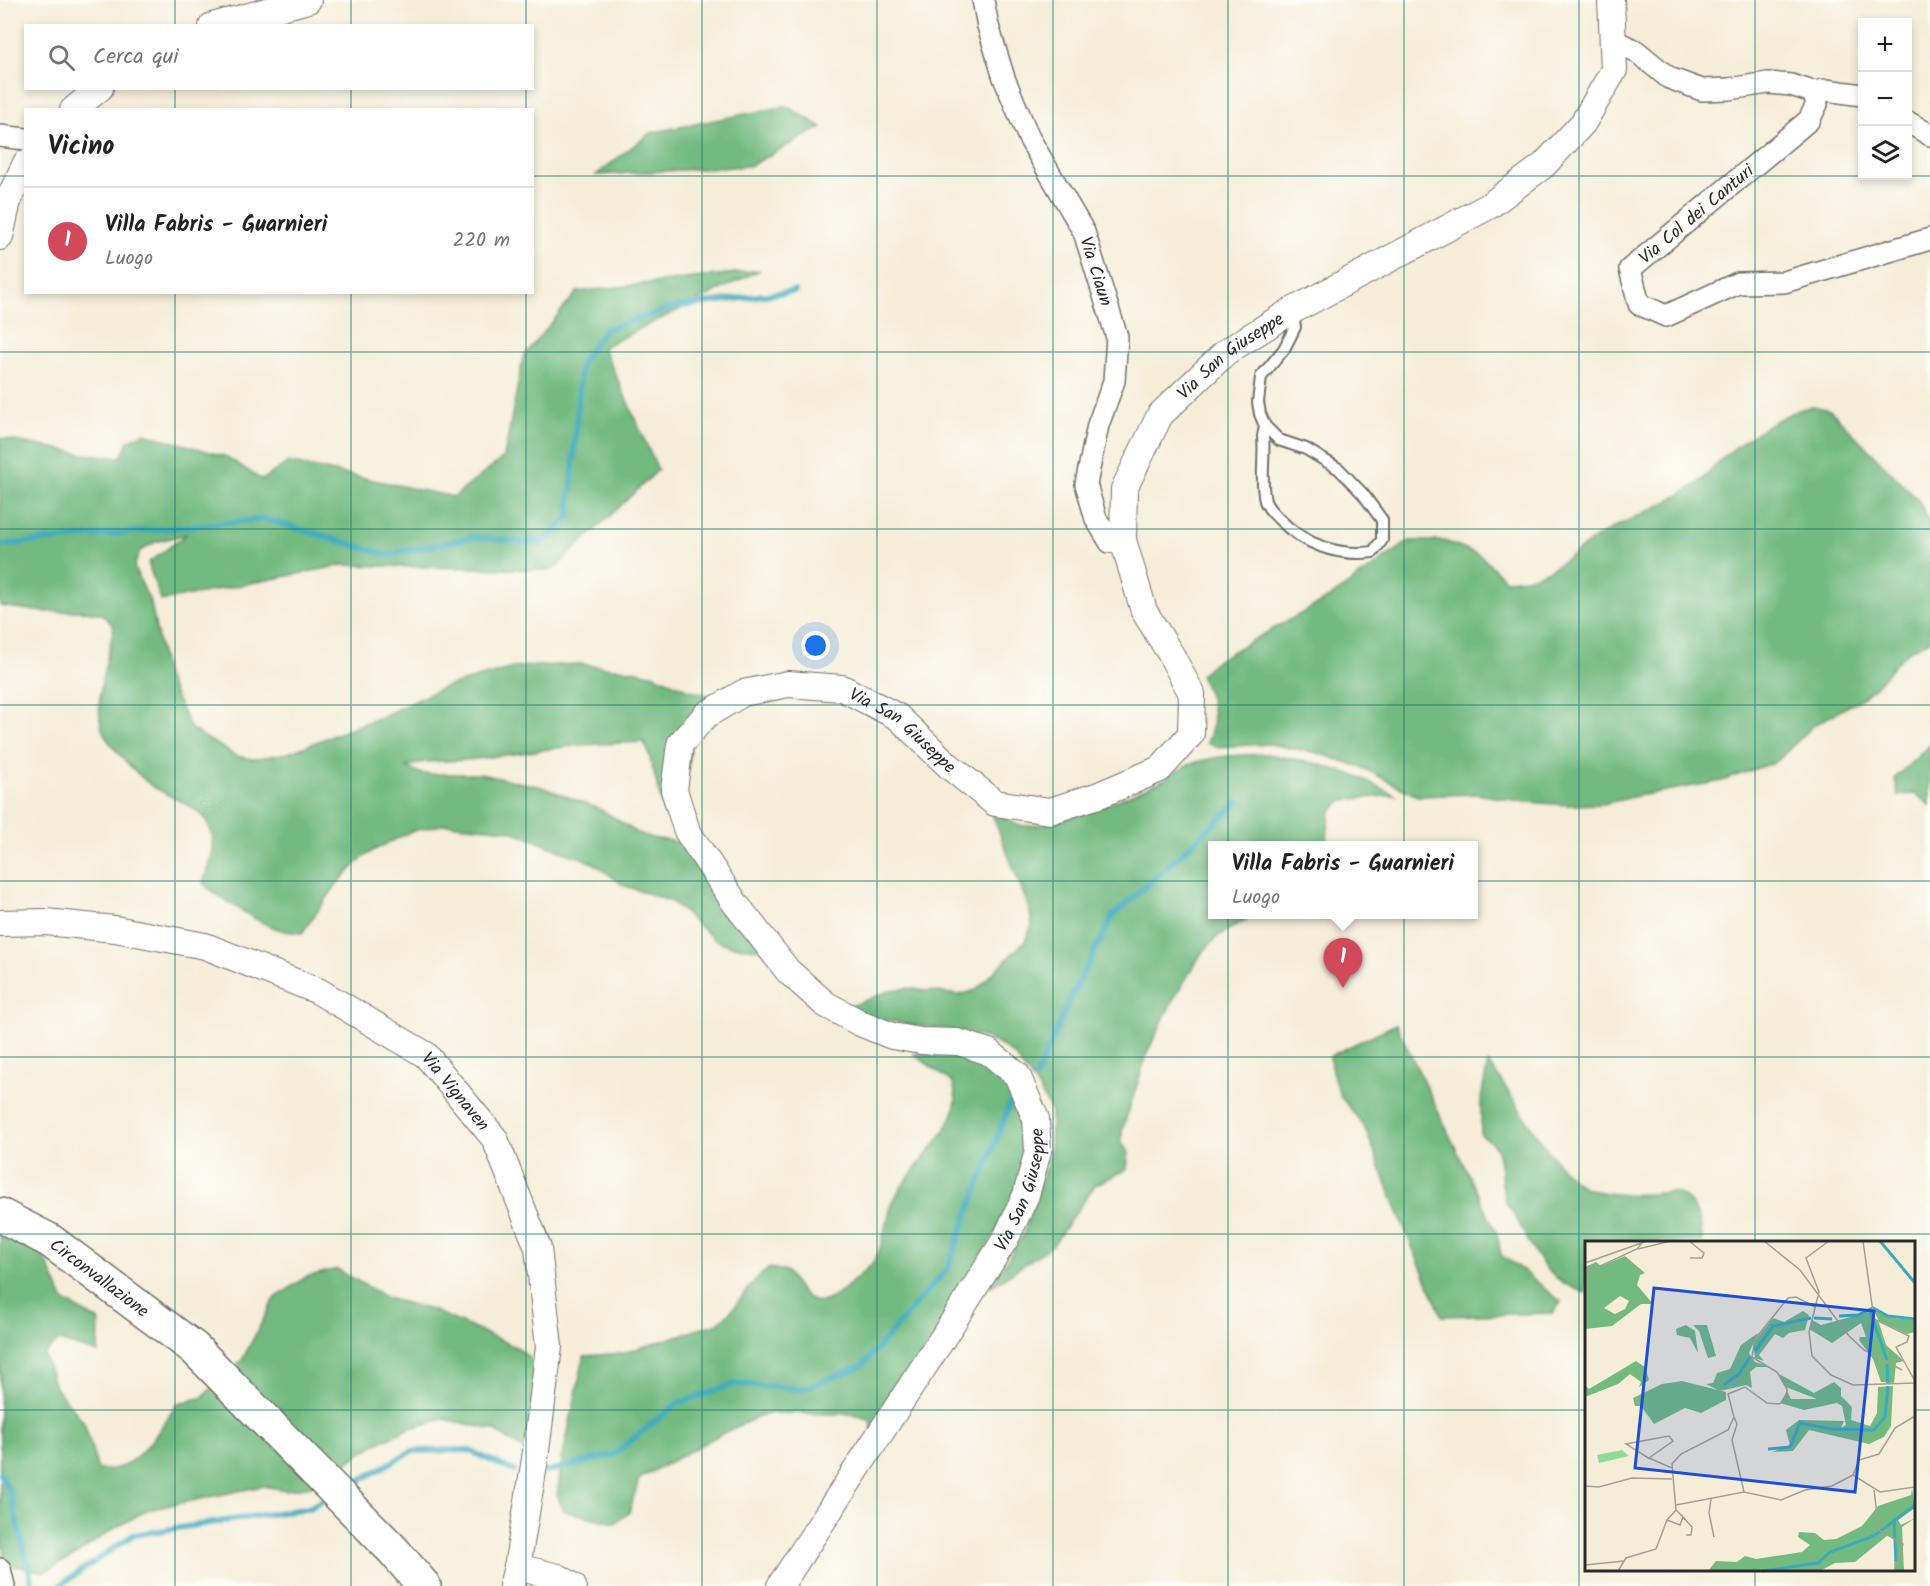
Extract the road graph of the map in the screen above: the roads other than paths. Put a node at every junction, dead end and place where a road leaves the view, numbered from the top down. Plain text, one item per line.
1 (308, 0) edge
2 (983, 0) edge
3 (1611, 0) edge
4 (219, 24) edge
5 (1613, 40) junction
6 (98, 90) edge
7 (1813, 92) junction
8 (1858, 94) edge
9 (75, 108) edge
10 (1912, 124) edge
11 (1930, 135) edge
12 (0, 136) edge
13 (24, 140) edge
14 (24, 167) edge
15 (0, 237) edge
16 (1930, 238) edge
17 (1293, 310) junction
18 (1265, 426) junction
19 (1122, 540) junction
20 (0, 923) edge
21 (0, 1215) edge
22 (0, 1569) edge
23 (514, 1576) edge
24 (4, 1586) edge
25 (424, 1586) edge
26 (573, 1586) edge
27 (780, 1586) edge

1 - 4 street
2 - 19 street, Via Ciaun
3 - 5 street, Via San Giuseppe
5 - 7 street
5 - 17 street, Via San Giuseppe
6 - 9 street
7 - 8 street
7 - 16 street, Via Col dei Canturi
10 - 11 street
12 - 13 street
14 - 15 street
17 - 18 lane
17 - 19 street, Via San Giuseppe
18 - 18 lane
19 - 27 street, Via San Giuseppe
20 - 23 street, Via Vignaven
21 - 25 highway, Circonvallazione
22 - 24 street
23 - 26 street

